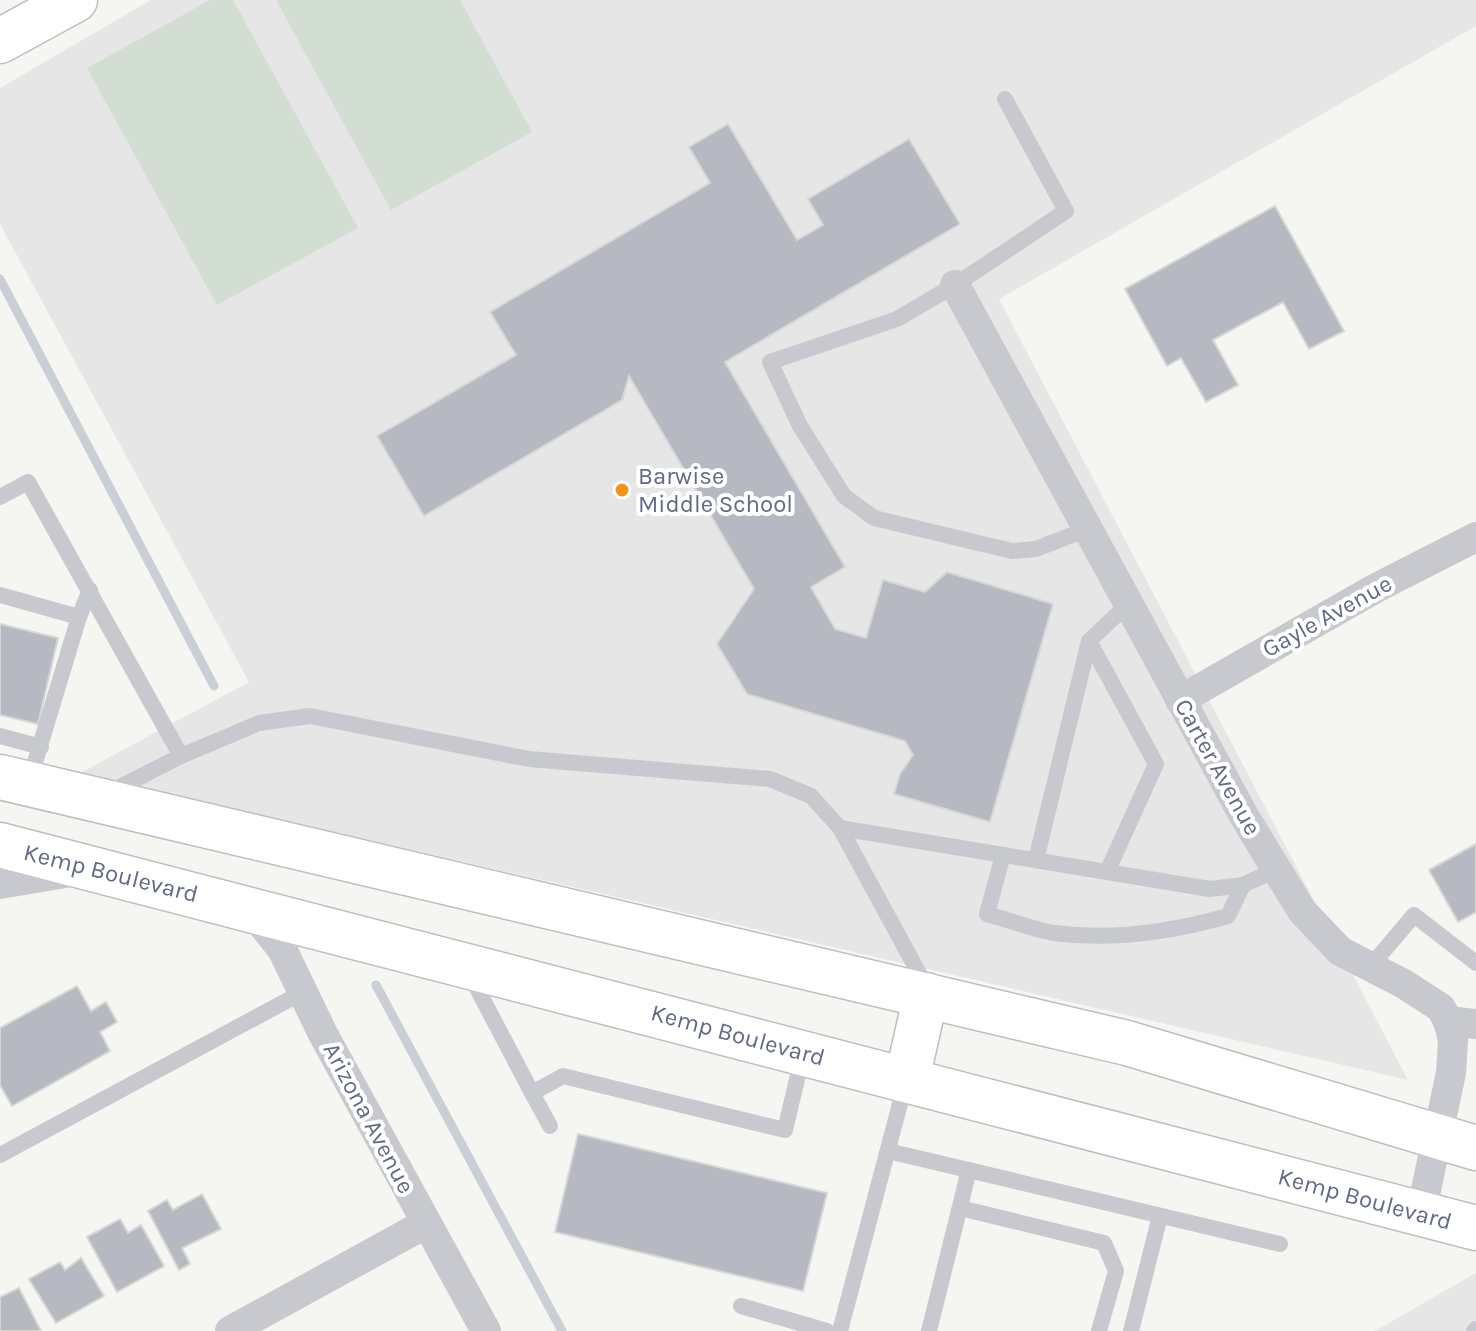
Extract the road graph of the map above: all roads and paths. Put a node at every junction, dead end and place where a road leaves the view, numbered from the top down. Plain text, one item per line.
1 (75, 0) edge
2 (0, 41) edge
3 (1005, 99) dead end
4 (955, 285) junction
5 (0, 497) edge
6 (1087, 529) junction
7 (1476, 537) edge
8 (90, 590) junction
9 (0, 595) edge
10 (1128, 604) junction
11 (79, 617) junction
12 (1089, 641) junction
13 (1180, 700) junction
14 (0, 736) edge
15 (181, 756) junction
16 (23, 769) edge
17 (96, 799) junction
18 (840, 828) junction
19 (0, 845) edge
20 (1003, 855) junction
21 (1036, 860) junction
22 (92, 868) junction
23 (1277, 869) junction
24 (1107, 872) junction
25 (0, 884) edge
26 (1243, 885) junction
27 (249, 908) junction
28 (1476, 963) edge
29 (465, 964) junction
30 (1370, 967) junction
31 (303, 992) junction
32 (928, 996) junction
33 (1462, 1022) edge
34 (804, 1052) junction
35 (907, 1079) junction
36 (532, 1093) junction
37 (550, 1126) dead end
38 (1457, 1143) edge
39 (888, 1151) junction
40 (0, 1155) edge
41 (969, 1170) junction
42 (960, 1208) junction
43 (1421, 1213) junction
44 (1160, 1216) junction
45 (425, 1224) junction
46 (1476, 1228) edge
47 (1280, 1244) dead end
48 (741, 1306) dead end
49 (230, 1331) edge
50 (486, 1331) edge
51 (827, 1331) edge
52 (840, 1331) edge
53 (929, 1331) edge
54 (1099, 1331) edge
55 (1131, 1331) edge

1 - 2 main road
3 - 4 lane
4 - 6 street, Carter Avenue
4 - 6 lane
5 - 8 lane
6 - 10 street, Carter Avenue
7 - 13 street, Gayle Avenue
8 - 11 lane
8 - 15 lane
9 - 11 lane
10 - 12 lane
10 - 13 street, Carter Avenue
11 - 16 lane
12 - 21 lane
12 - 24 lane
13 - 23 street, Carter Avenue
14 - 16 lane
15 - 17 lane
15 - 18 lane
16 - 17 main road
17 - 32 main road
18 - 20 lane
18 - 32 lane
19 - 22 main road, Kemp Boulevard
20 - 21 lane
20 - 26 lane
21 - 24 lane
22 - 25 street
22 - 27 main road, Kemp Boulevard
23 - 26 lane
23 - 30 street, Carter Avenue
24 - 26 lane
27 - 29 main road, Kemp Boulevard
27 - 31 street, Arizona Avenue
28 - 30 lane
29 - 34 main road, Kemp Boulevard
29 - 36 lane
30 - 33 street, Carter Avenue
31 - 40 lane
31 - 45 street, Arizona Avenue
32 - 35 main road
32 - 38 main road
33 - 38 street, Carter Avenue
34 - 35 main road, Kemp Boulevard
34 - 36 lane
35 - 39 lane
35 - 43 main road, Kemp Boulevard
36 - 37 lane
38 - 43 street, Carter Avenue
39 - 41 lane
39 - 52 lane
41 - 42 lane
41 - 44 lane
42 - 53 lane
42 - 54 lane
43 - 46 main road, Kemp Boulevard
44 - 47 lane
44 - 55 lane
45 - 49 street
45 - 50 street, Arizona Avenue
48 - 51 lane

